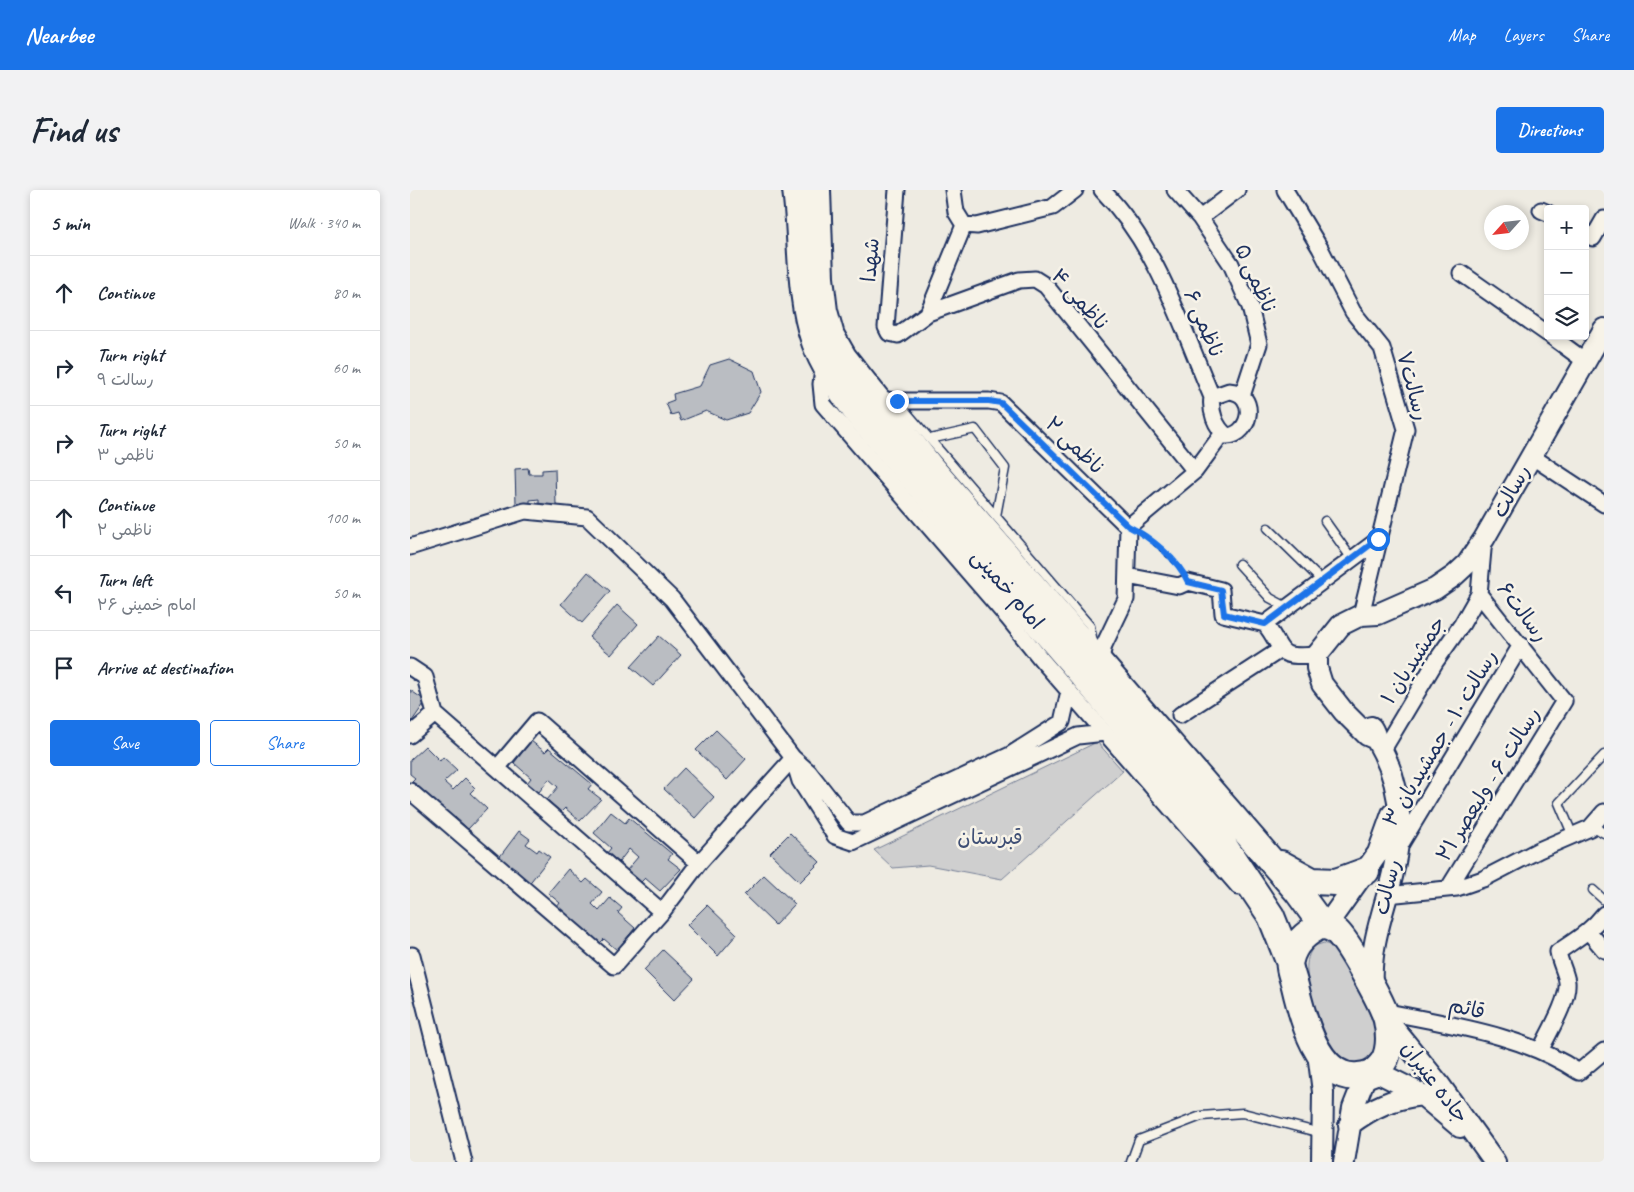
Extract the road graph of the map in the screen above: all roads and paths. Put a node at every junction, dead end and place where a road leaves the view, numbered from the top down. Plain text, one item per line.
1 (796, 190) edge
2 (817, 190) edge
3 (897, 190) edge
4 (953, 190) edge
5 (1075, 190) edge
6 (1102, 190) edge
7 (1175, 190) edge
8 (1237, 190) edge
9 (1285, 190) edge
10 (1200, 218) junction
11 (1604, 219) edge
12 (964, 224) junction
13 (1594, 239) edge
14 (1461, 273) dead end
15 (928, 313) junction
16 (1604, 329) edge
17 (1544, 331) edge
18 (889, 333) joint
19 (1556, 340) edge
20 (1585, 361) junction
21 (1242, 396) junction
22 (1212, 397) junction
23 (886, 400) junction
24 (1223, 433) junction
25 (930, 439) junction
26 (1531, 456) junction
27 (1194, 471) junction
28 (1604, 504) edge
29 (996, 516) junction
30 (1325, 521) dead end
31 (1128, 526) junction
32 (1268, 528) dead end
33 (1378, 539) junction
34 (1484, 539) junction
35 (410, 547) edge
36 (1352, 559) junction
37 (1239, 564) dead end
38 (1127, 576) junction
39 (1322, 581) junction
40 (1188, 582) junction
41 (1479, 594) junction
42 (1287, 607) junction
43 (1016, 612) junction
44 (1370, 614) junction
45 (1265, 624) junction
46 (1521, 645) junction
47 (1280, 650) junction
48 (1317, 655) junction
49 (1098, 662) junction
50 (410, 667) edge
51 (1068, 691) junction
52 (1564, 701) joint
53 (435, 714) junction
54 (1180, 715) dead end
55 (1062, 722) junction
56 (1105, 733) junction
57 (410, 735) edge
58 (1078, 736) junction
59 (1379, 744) junction
60 (1604, 755) edge
61 (793, 758) junction
62 (498, 767) junction
63 (1395, 782) junction
64 (410, 791) edge
65 (1604, 812) edge
66 (849, 823) junction
67 (1598, 830) edge
68 (1573, 836) junction
69 (845, 839) junction
70 (1396, 852) junction
71 (1267, 856) junction
72 (699, 863) junction
73 (1366, 871) junction
74 (1448, 889) junction
75 (1593, 890) dead end
76 (1387, 895) junction
77 (1604, 900) edge
78 (662, 912) junction
79 (1604, 915) edge
80 (1272, 916) junction
81 (1324, 926) junction
82 (1590, 932) junction
83 (1604, 950) edge
84 (412, 955) dead end
85 (1289, 961) junction
86 (1381, 1007) junction
87 (1540, 1051) junction
88 (1604, 1051) edge
89 (1318, 1053) junction
90 (1370, 1073) junction
91 (1422, 1095) junction
92 (1349, 1125) junction
93 (1323, 1133) junction
94 (1483, 1146) junction
95 (464, 1162) edge
96 (1131, 1162) edge
97 (1322, 1162) edge
98 (1344, 1162) edge
99 (1496, 1162) edge

1 - 43 highway, امام خمینی
2 - 23 highway, امام خمینی
3 - 18 street, شهدا
4 - 12 street
5 - 12 street
6 - 22 street, ناظمی ۶
7 - 10 street, ناظمی ۵
8 - 10 street
9 - 33 street, رسالت۷
10 - 21 street, ناظمی ۵
11 - 13 street
12 - 15 street
14 - 17 street
15 - 18 street, ناظمی ۴
15 - 27 street, ناظمی ۴
16 - 20 street, رسالت
19 - 20 street
20 - 26 street, رسالت
21 - 22 street
21 - 24 street
22 - 24 street
23 - 25 lane
23 - 31 street, ناظمی ۲
23 - 49 highway, امام خمینی
24 - 27 street
25 - 29 lane
25 - 29 lane
26 - 28 street
26 - 34 street, رسالت
27 - 31 street
29 - 49 lane
30 - 36 lane
31 - 38 street
31 - 40 path
32 - 39 lane
33 - 36 street
33 - 44 street, رسالت۷
34 - 41 street, رسالت۶
34 - 44 street, رسالت
35 - 61 street
36 - 39 street
37 - 42 lane
38 - 40 street
38 - 49 street
39 - 42 street
40 - 45 street
41 - 46 street, رسالت۶
41 - 59 street, جمشیدیان ۱
42 - 45 street
43 - 51 street
43 - 80 highway, امام خمینی
44 - 48 street, رسالت
44 - 59 street, رسالت
45 - 47 street
46 - 52 street, رسالت۶
46 - 70 street, رسالت ۱۰ - جمشیدیان ۳
47 - 48 street
47 - 54 street
48 - 59 street, رسالت
49 - 71 highway, امام خمینی
50 - 53 street
51 - 55 street
51 - 56 street
52 - 74 street, رسالت ۶ - ولیعصر ۲۱
53 - 57 street
53 - 62 street
55 - 58 street
55 - 66 street
56 - 58 street
56 - 80 street
58 - 69 street
59 - 63 street, رسالت
60 - 68 lane
61 - 66 street
61 - 69 street
61 - 72 street
62 - 72 street
62 - 78 street
63 - 70 street, رسالت
63 - 73 street, رسالت
64 - 78 street
65 - 67 street
66 - 69 street
67 - 68 street
68 - 74 street
70 - 76 street, رسالت
71 - 73 highway
71 - 81 highway, امام خمینی
72 - 78 street
73 - 81 street, رسالت
74 - 76 street
75 - 77 lane
76 - 86 street, رسالت
79 - 82 street
80 - 85 highway, امام خمینی
81 - 85 highway
81 - 86 highway, امام خمینی
82 - 83 street
82 - 87 street
84 - 95 street
85 - 89 highway, امام خمینی
86 - 87 street, قائم
86 - 90 highway
86 - 94 street, جاده عنبران
87 - 88 street, قائم
89 - 90 highway
89 - 93 street
90 - 91 street, جاده عنبران
90 - 92 street
91 - 92 street
91 - 94 street, جاده عنبران
92 - 98 street
93 - 96 lane
93 - 97 street
94 - 99 street, جاده عنبران

